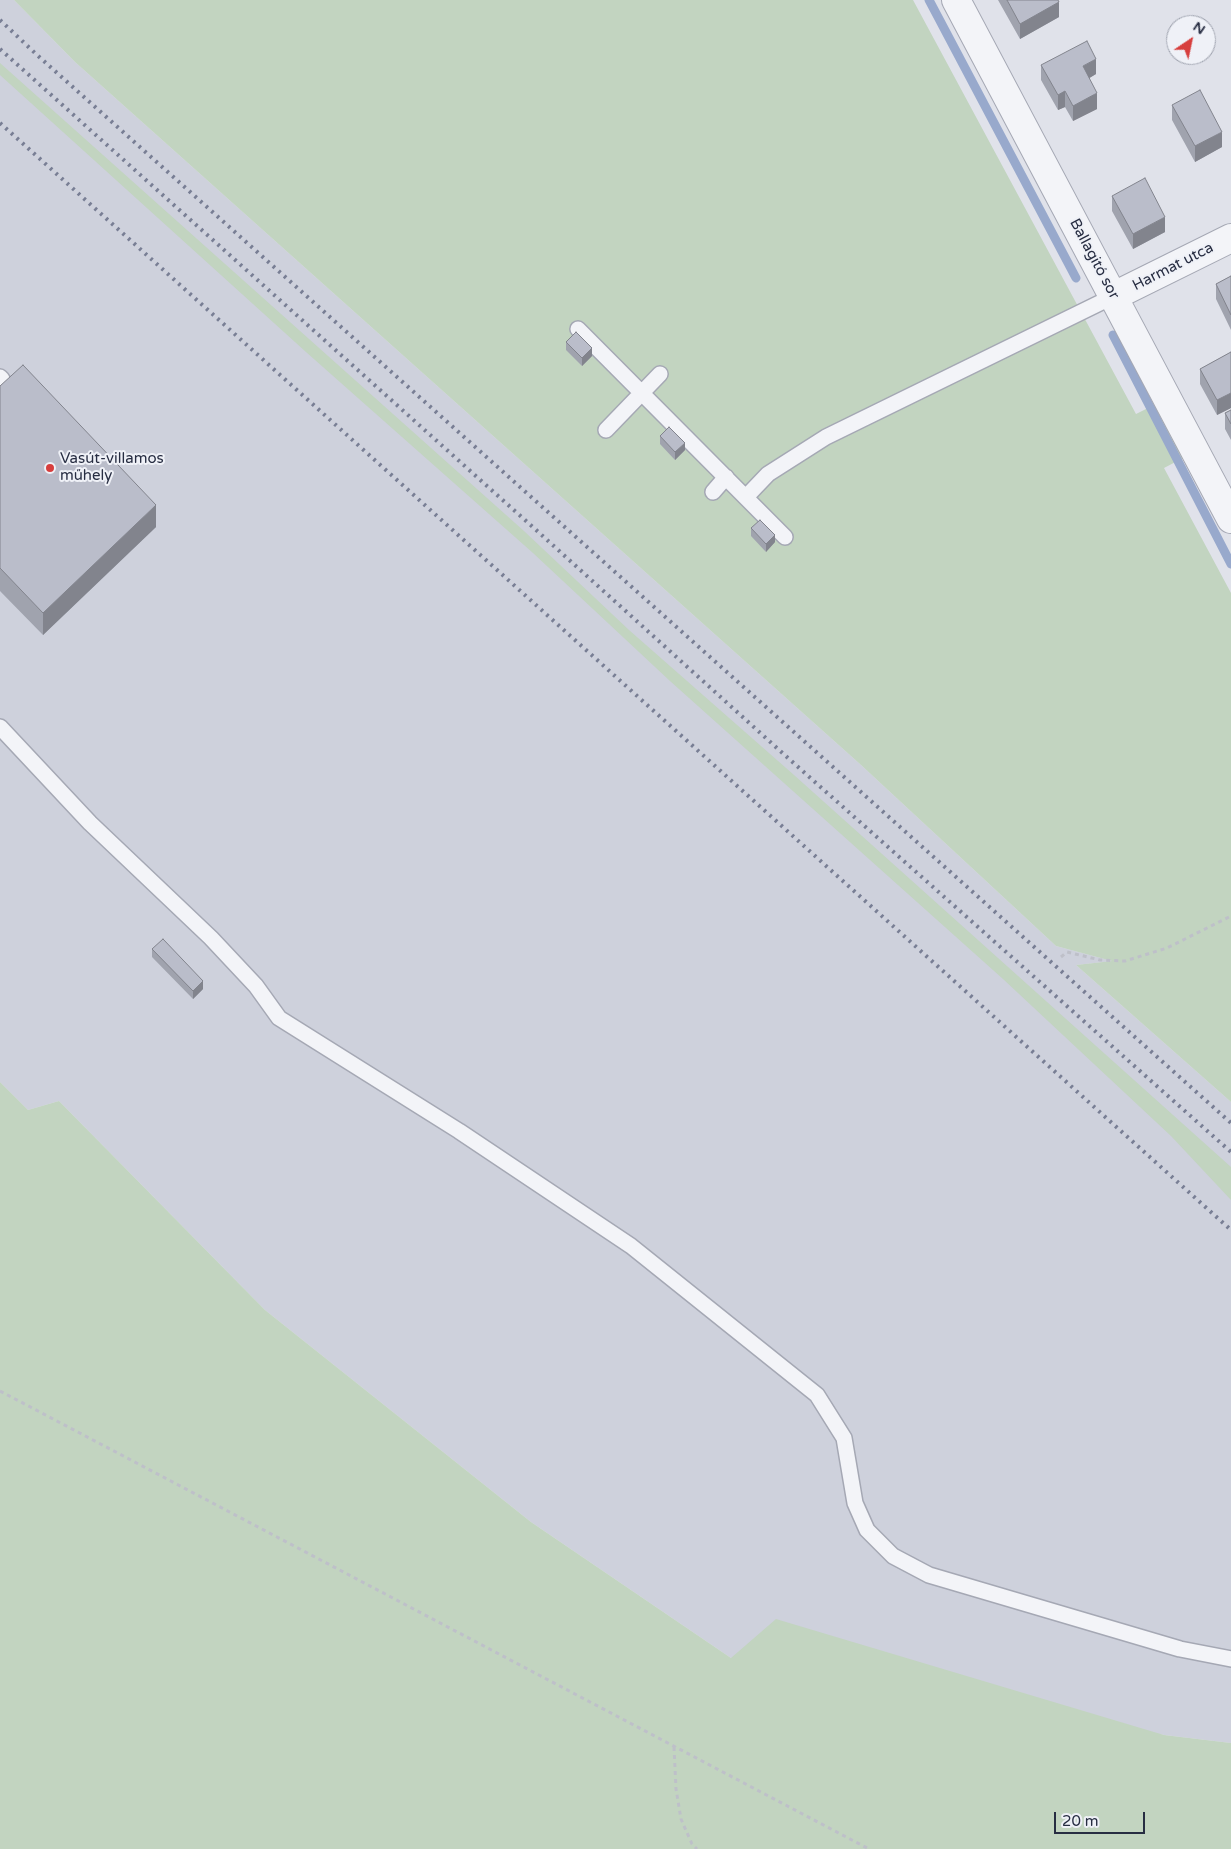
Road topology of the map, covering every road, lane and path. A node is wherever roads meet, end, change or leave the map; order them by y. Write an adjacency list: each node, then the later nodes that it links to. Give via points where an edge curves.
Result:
1 (956, 0): 3 (street, Ballagitó sor)
2 (1231, 238): 3 (street, Harmat utca)
3 (1114, 296): 10 (lane, via 826,437 768,474); 11 (street, Ballagitó sor)
4 (578, 329): 6 (lane)
5 (660, 374): 6 (lane)
6 (642, 393): 7 (lane); 8 (lane)
7 (606, 430)
8 (726, 477): 9 (lane); 10 (lane)
9 (713, 492)
10 (746, 497): 12 (lane)
11 (1231, 519)
12 (785, 537)
13 (0, 727): 17 (lane, via 90,823 211,938 256,986 279,1018 459,1131 630,1246 817,1395 844,1438 855,1503 867,1530 893,1556 929,1575 1180,1649)
14 (1231, 916): 15 (path, via 1167,948 1125,961 1100,960 1067,952)
15 (1061, 957)
16 (0, 1391): 18 (path)
17 (1231, 1659)
18 (674, 1746): 19 (path, via 681,1819); 20 (path)
19 (697, 1849)
20 (868, 1849)

